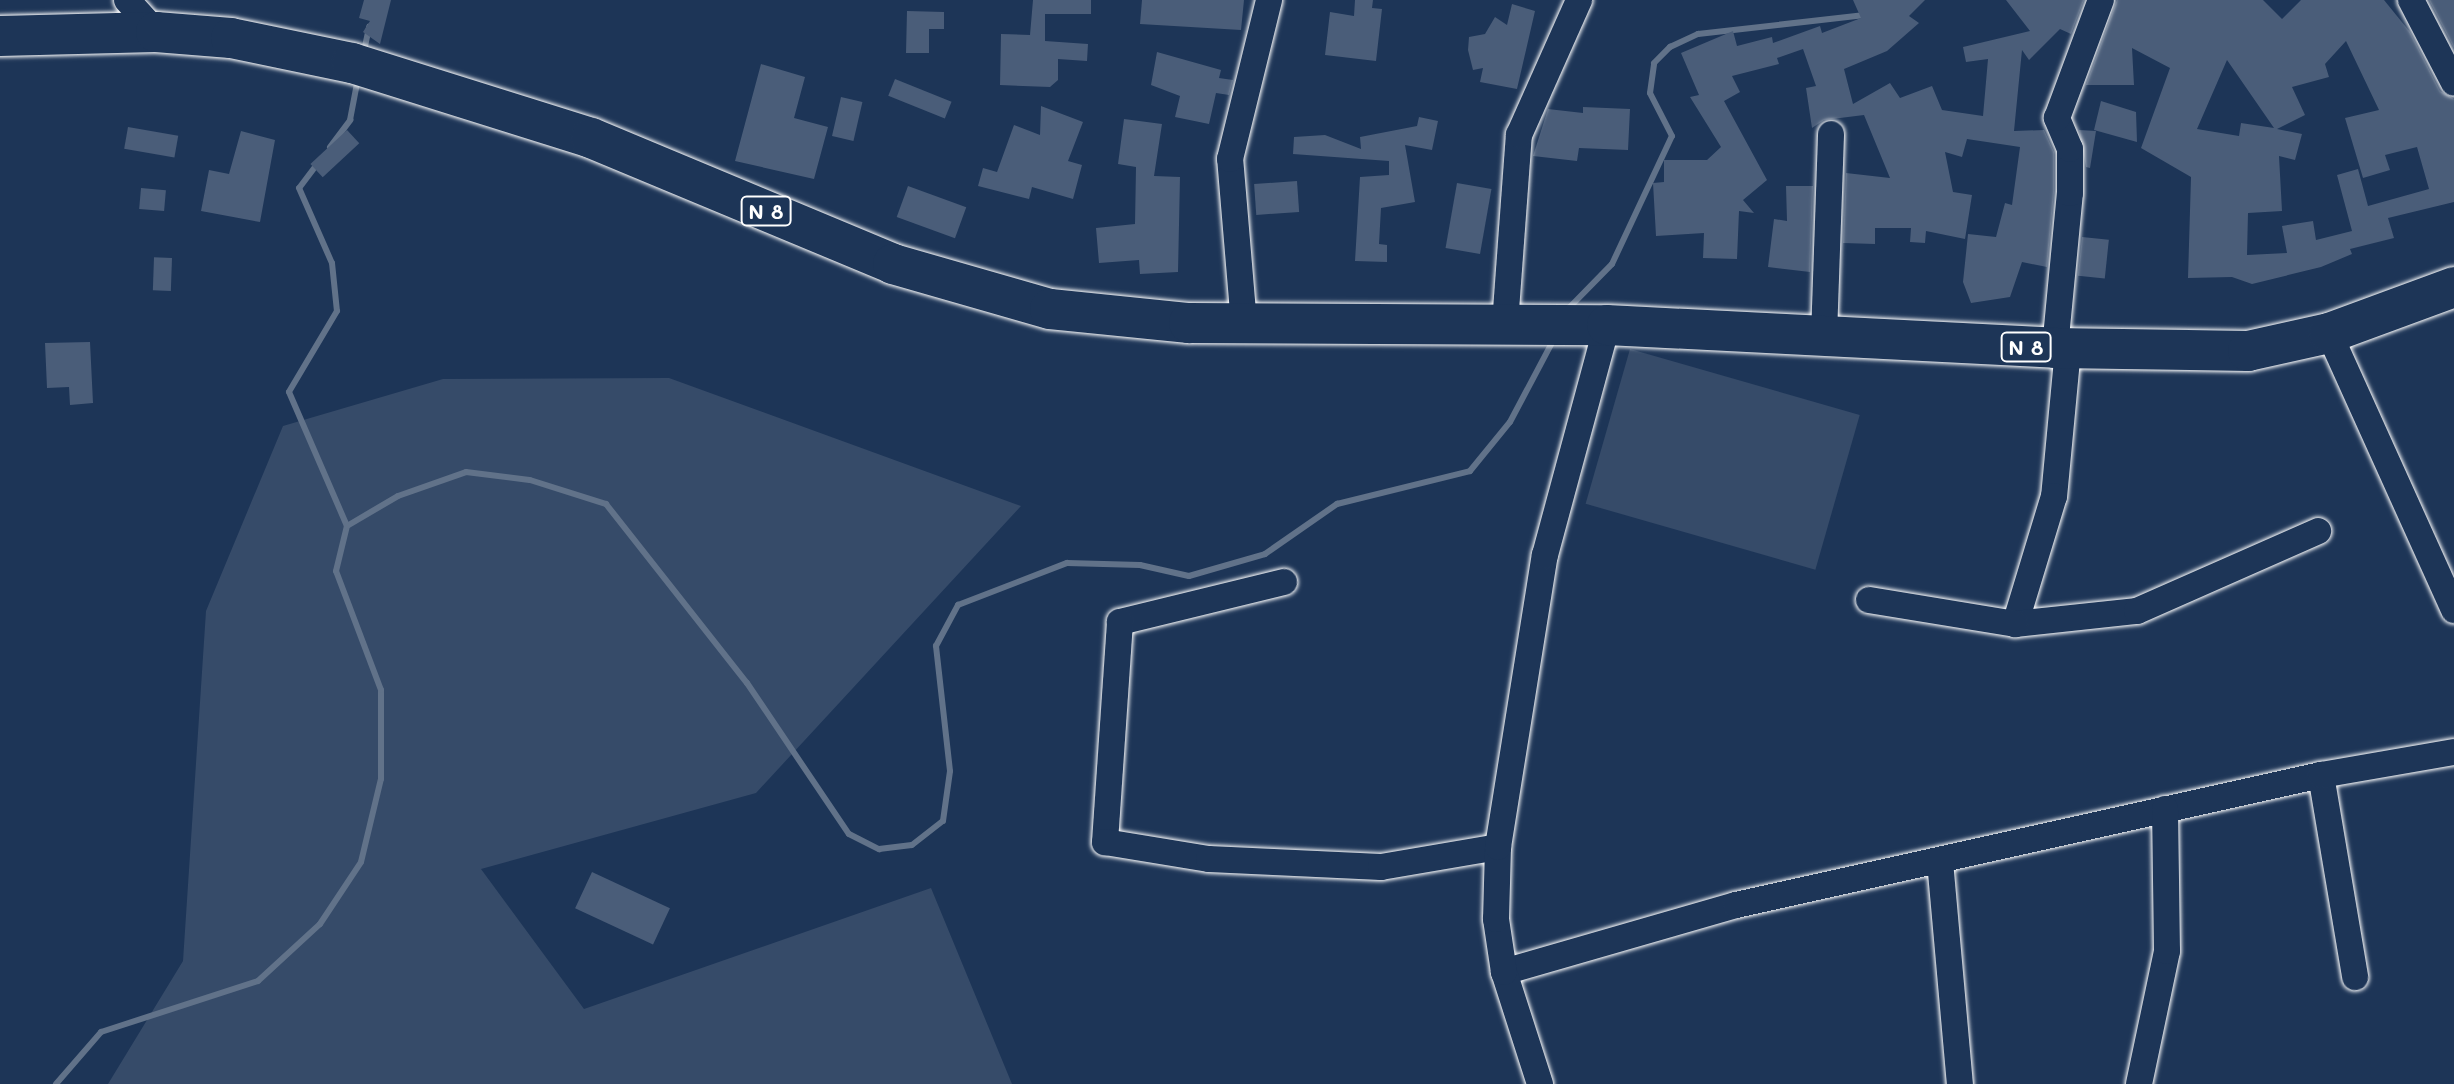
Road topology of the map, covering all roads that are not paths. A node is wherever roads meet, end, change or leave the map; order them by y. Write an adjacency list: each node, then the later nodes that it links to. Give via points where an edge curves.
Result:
1 (127, 0): 6 (street)
2 (1269, 0): 11 (street, via 1230,159)
3 (1579, 0): 12 (street, via 1519,135)
4 (2101, 0): 16 (street, via 2057,118 2070,149)
5 (2411, 0): 8 (street)
6 (156, 32): 7 (highway, N 8); 11 (highway, N 8, via 246,41 440,88 591,138 893,264 1043,308)
7 (0, 36)
8 (2454, 83)
9 (1831, 134): 15 (street)
10 (2454, 287): 14 (highway, N 8)
11 (1244, 324): 12 (highway, N 8)
12 (1523, 324): 13 (highway, N 8)
13 (1598, 325): 15 (highway, N 8); 25 (street, via 1545,555)
14 (2329, 333): 16 (highway, N 8, via 2248,351); 20 (street)
15 (1824, 336): 16 (highway, N 8)
16 (2062, 348): 21 (street, via 2054,496)
17 (2318, 531): 21 (street, via 2137,611)
18 (1284, 582): 25 (street, via 1120,622 1105,842 1209,859 1381,867)
19 (1869, 600): 21 (street)
20 (2454, 610)
21 (2015, 624)
22 (2454, 752): 23 (street)
23 (2321, 775): 24 (street); 28 (street)
24 (2165, 809): 26 (street); 31 (street, via 2167,951)
25 (1498, 847): 27 (street, via 1496,919)
26 (1940, 861): 27 (street, via 1736,905); 30 (street)
27 (1504, 972): 29 (street)
28 (2355, 977)
29 (1540, 1084)
30 (1960, 1084)
31 (2139, 1084)

